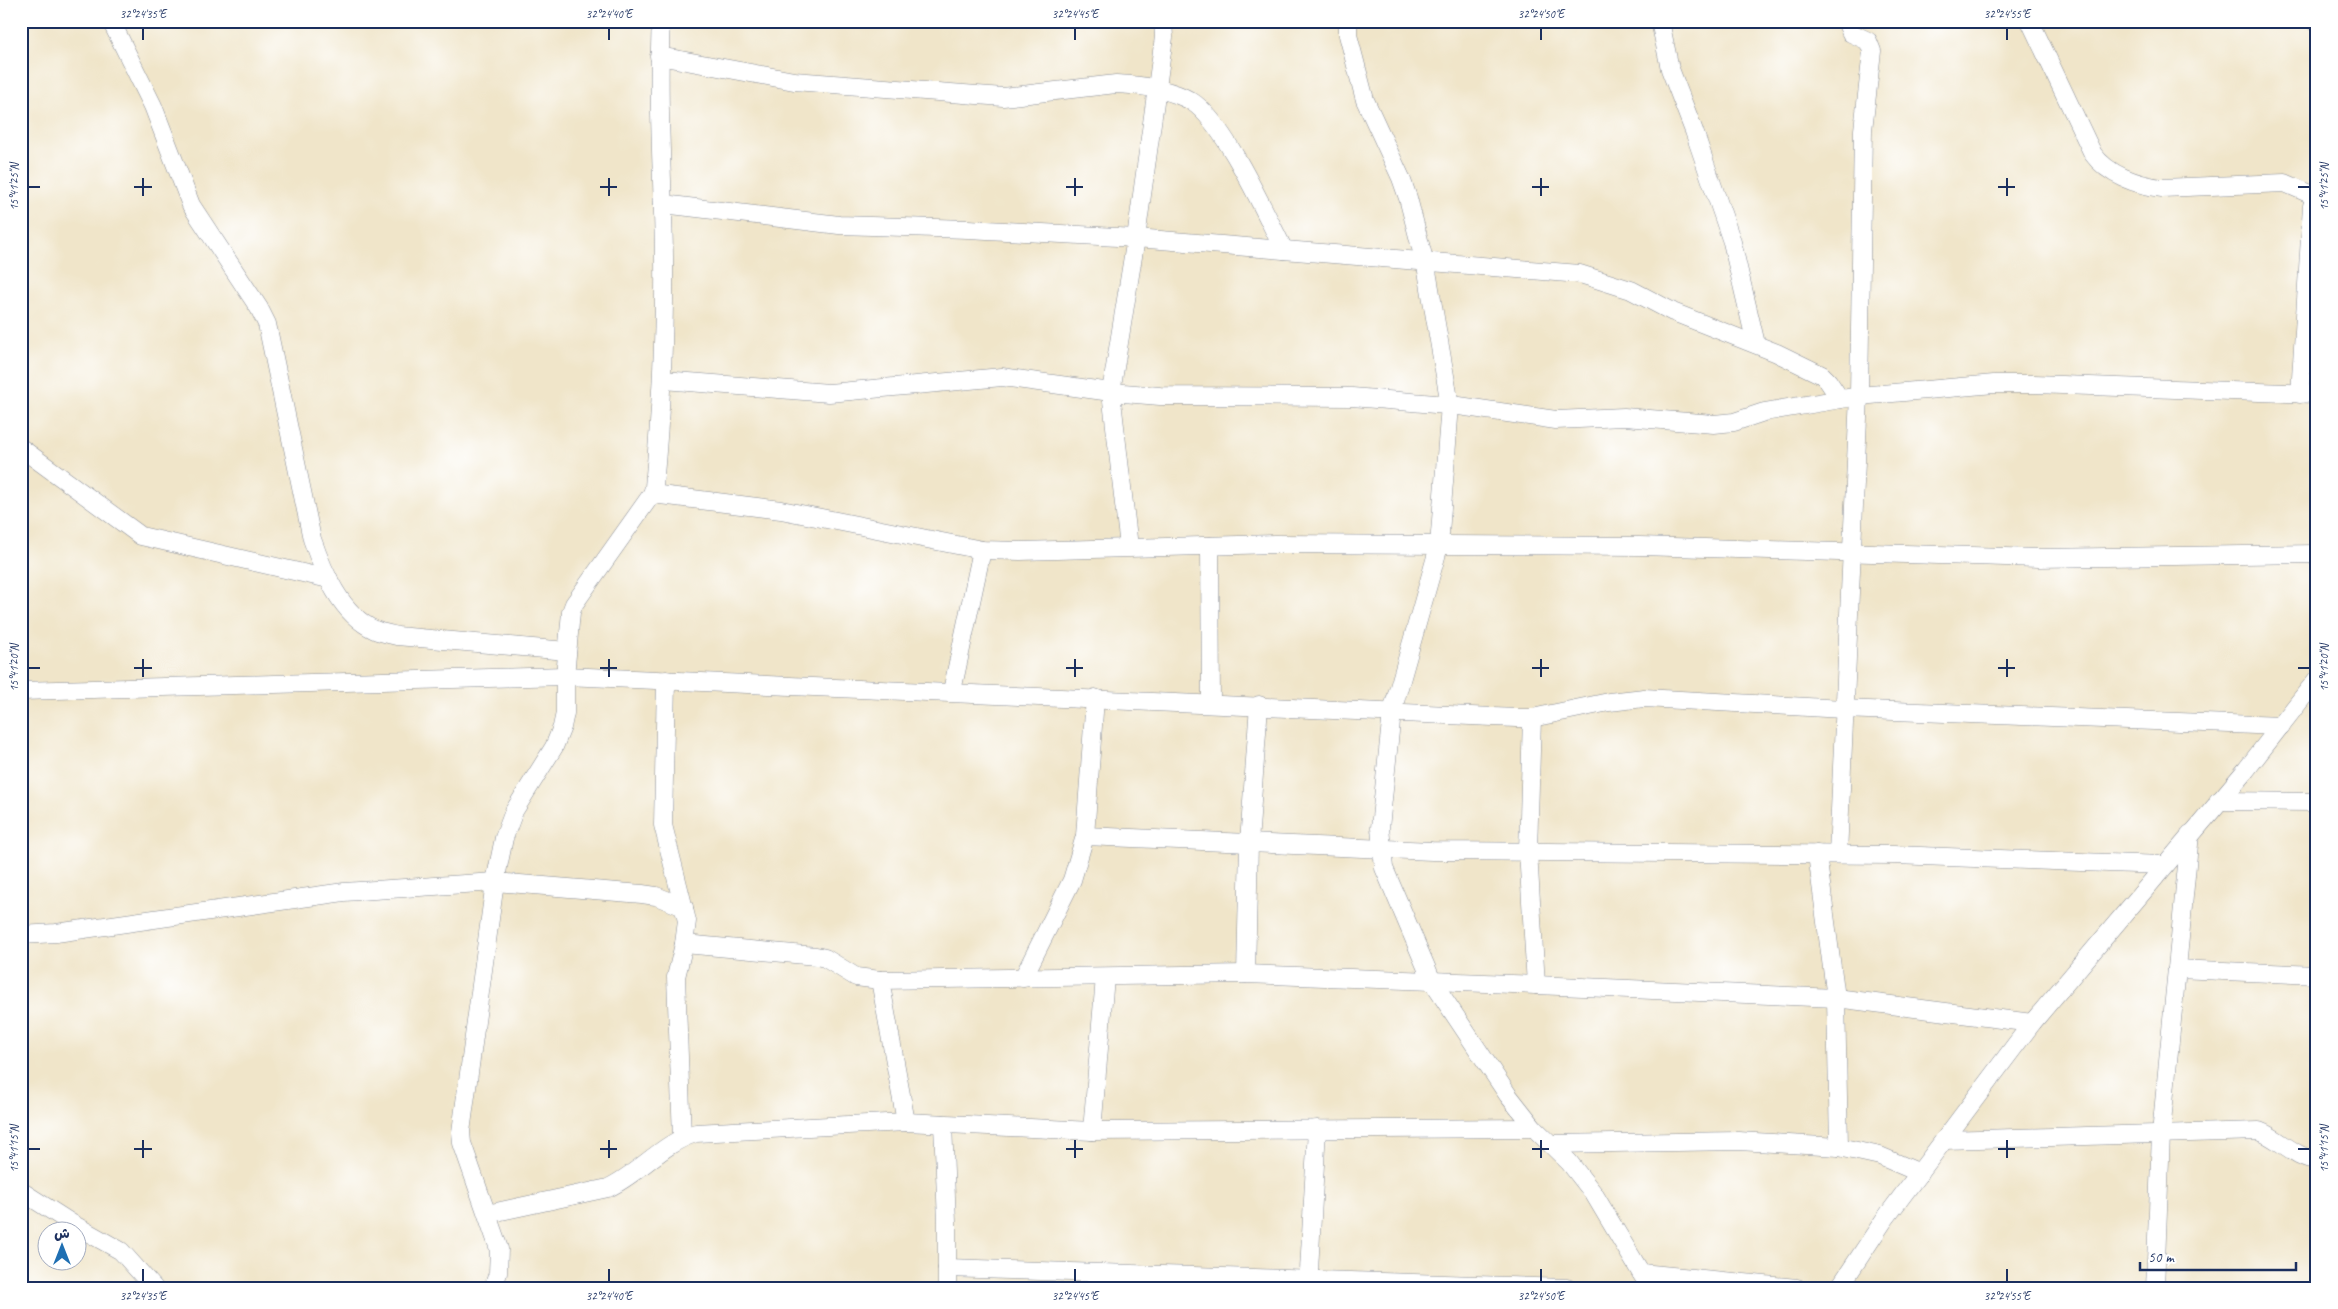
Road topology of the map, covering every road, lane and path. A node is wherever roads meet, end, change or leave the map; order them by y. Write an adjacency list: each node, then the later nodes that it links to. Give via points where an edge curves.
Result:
1 (111, 21): 31 (street, via 153,106 191,205 267,324 312,539)
2 (661, 21): 8 (street)
3 (1163, 21): 9 (street, via 1164,38)
4 (1348, 21): 15 (street, via 1348,35 1365,100 1401,178)
5 (1660, 21): 16 (street, via 1670,69 1732,242)
6 (1846, 21): 20 (street, via 1851,33 1868,41 1872,51 1863,130)
7 (2030, 21): 10 (street, via 2093,154 2109,171 2156,187 2285,183)
8 (659, 56): 9 (street, via 794,82 860,88 1003,97 1116,84); 11 (street)
9 (1156, 89): 13 (street); 14 (street, via 1189,100 1216,127)
10 (2316, 194): 12 (street)
11 (663, 204): 13 (street, via 839,225); 17 (street)
12 (2314, 237): 19 (street)
13 (1136, 238): 14 (street); 18 (street)
14 (1284, 250): 15 (street)
15 (1424, 262): 16 (street, via 1591,276); 22 (street)
16 (1756, 344): 21 (street, via 1822,375)
17 (663, 380): 18 (street, via 829,393 1002,376); 24 (street)
18 (1111, 392): 22 (street, via 1181,397 1352,397); 27 (street)
19 (2309, 394): 20 (street, via 1994,384)
20 (1859, 396): 21 (street); 29 (street)
21 (1840, 399): 22 (street, via 1714,424 1624,417 1556,420)
22 (1450, 405): 26 (street)
23 (21, 448): 31 (street, via 141,536)
24 (652, 494): 28 (street, via 782,510); 32 (street, via 578,596 572,612)
25 (1210, 546): 26 (street); 27 (street); 39 (street)
26 (1439, 546): 29 (street, via 1650,546); 42 (street)
27 (1129, 547): 28 (street)
28 (982, 550): 37 (street)
29 (1852, 551): 30 (street, via 2090,558); 41 (street)
30 (2317, 554)
31 (328, 579): 32 (street, via 354,615 374,630 397,636)
32 (567, 651): 33 (street)
33 (565, 676): 35 (street); 36 (street); 55 (street, via 565,713 560,733 514,812 504,838)
34 (2317, 679): 44 (street)
35 (666, 680): 37 (street); 56 (street, via 663,825)
36 (21, 691)
37 (952, 691): 38 (street)
38 (1096, 698): 39 (street); 48 (street)
39 (1211, 704): 40 (street)
40 (1259, 705): 42 (street); 49 (street)
41 (1843, 709): 43 (street, via 1644,698); 44 (street); 53 (street)
42 (1392, 712): 43 (street); 50 (street, via 1380,828)
43 (1532, 718): 51 (street)
44 (2281, 726): 45 (street)
45 (2218, 801): 46 (street); 47 (street)
46 (2317, 802)
47 (2190, 834): 54 (street); 59 (street)
48 (1085, 836): 49 (street); 63 (street, via 1072,880)
49 (1249, 843): 50 (street); 60 (street)
50 (1381, 848): 51 (street); 65 (street, via 1387,876)
51 (1528, 851): 52 (street); 66 (street)
52 (1817, 854): 53 (street); 67 (street)
53 (1838, 854): 54 (street)
54 (2163, 866): 68 (street)
55 (495, 882): 56 (street, via 642,894); 57 (street, via 344,892 56,933); 82 (street, via 461,1132)
56 (684, 907): 58 (street)
57 (21, 935)
58 (684, 944): 64 (street, via 816,956 856,977); 75 (street, via 676,977)
59 (2177, 969): 61 (street); 74 (street)
60 (1246, 974): 62 (street); 65 (street)
61 (2317, 974)
62 (1104, 977): 63 (street); 73 (street)
63 (1023, 978): 64 (street)
64 (880, 980): 69 (street)
65 (1432, 981): 66 (street); 71 (street, via 1503,1088)
66 (1536, 985): 67 (street)
67 (1836, 998): 68 (street); 78 (street)
68 (2032, 1023): 76 (street)
69 (906, 1122): 70 (street); 75 (street, via 696,1133)
70 (944, 1124): 73 (street); 83 (street)
71 (1534, 1128): 72 (street); 77 (street)
72 (1317, 1129): 73 (street); 85 (street)
73 (1092, 1131)
74 (2161, 1134): 76 (street); 79 (street, via 2258,1131 2305,1158); 92 (street)
75 (682, 1137): 82 (street, via 608,1188)
76 (1944, 1140): 80 (street)
77 (1552, 1144): 78 (street, via 1738,1141); 84 (street, via 1603,1207)
78 (1839, 1147): 80 (street, via 1880,1156)
79 (2317, 1160)
80 (1920, 1173): 91 (street)
81 (21, 1191): 86 (street, via 121,1251)
82 (487, 1214): 87 (street, via 499,1249 498,1273)
83 (947, 1268): 85 (street); 88 (street)
84 (1645, 1280): 90 (street)
85 (1308, 1284): 89 (street)
86 (154, 1288)
87 (493, 1288)
88 (947, 1288)
89 (1567, 1288)
90 (1797, 1288)
91 (1839, 1288)
92 (2156, 1288)

